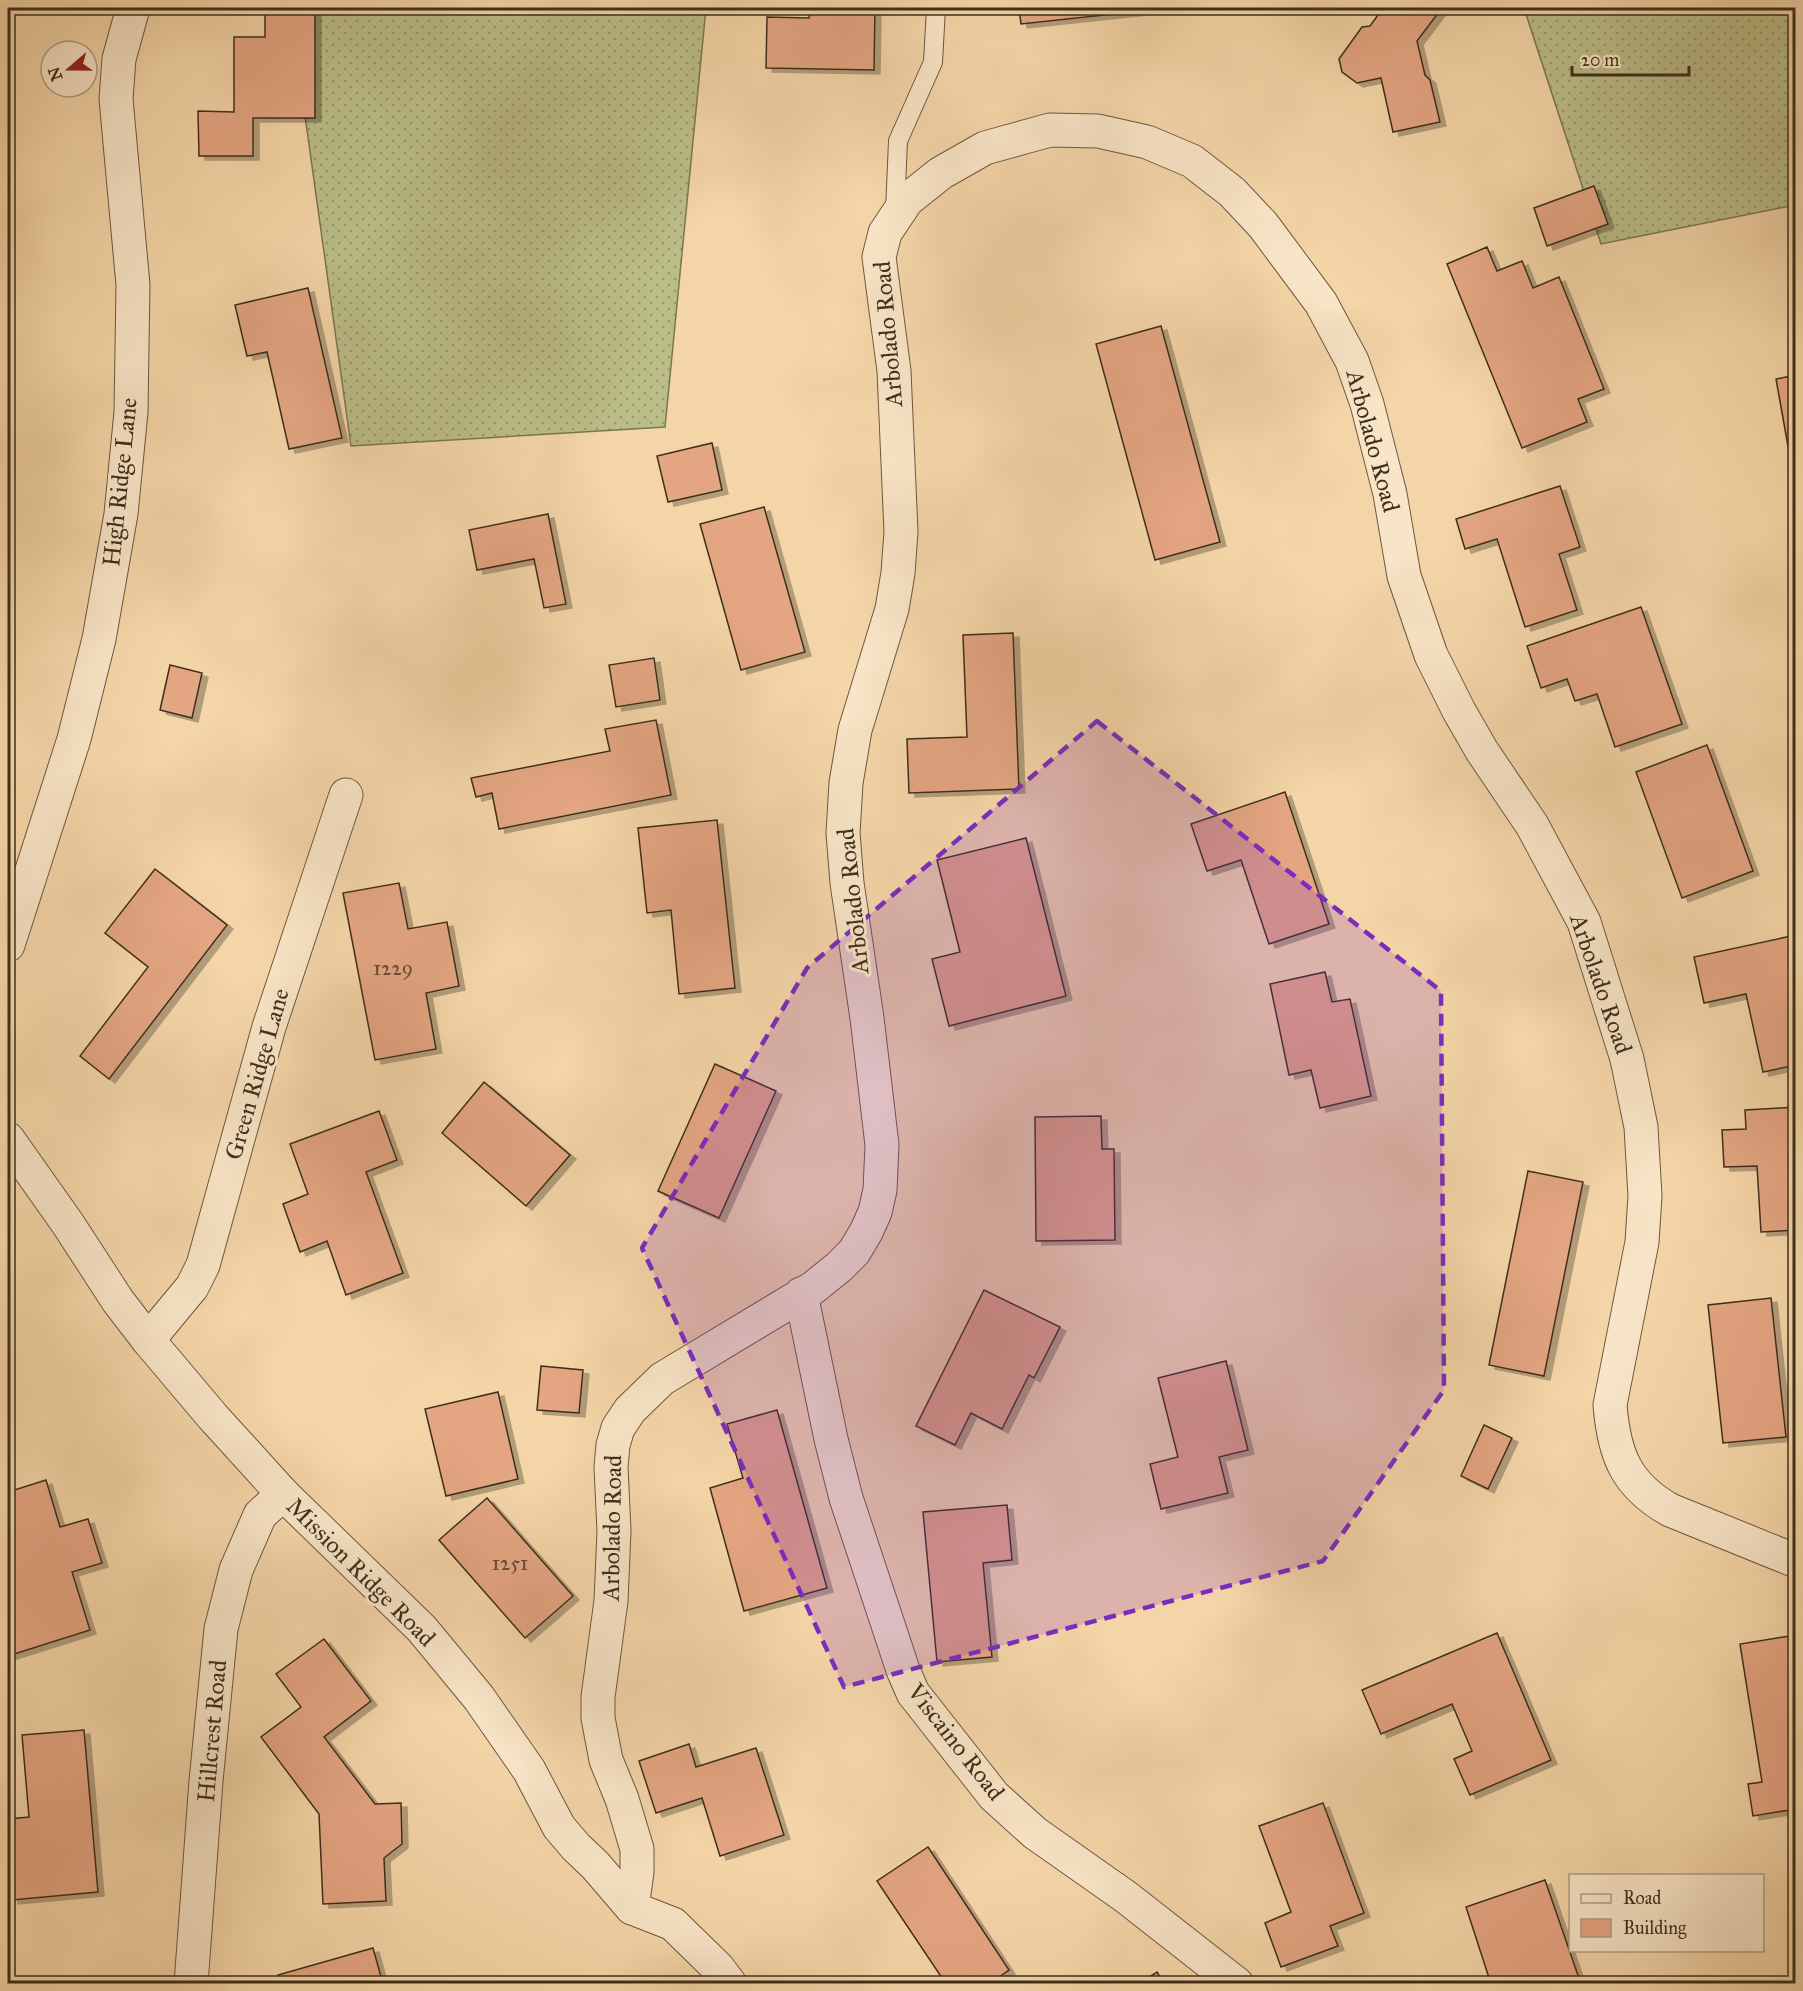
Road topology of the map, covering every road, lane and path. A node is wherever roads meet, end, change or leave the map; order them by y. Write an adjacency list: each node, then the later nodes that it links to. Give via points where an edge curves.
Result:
1 (133, 8): 5 (street, High Ridge Lane, via 119,60 116,99 133,285 130,412 121,514 99,639 74,739)
2 (936, 8): 3 (lane, via 933,62 898,141)
3 (895, 219): 7 (street, Arbolado Road, via 885,233 879,257 894,371 901,532 898,573 892,609 855,730 843,833 882,1145 880,1190 870,1222 854,1251); 10 (street, Arbolado Road, via 908,200 940,173 985,148 1050,130 1098,131 1147,142 1192,161 1232,192 1263,225 1321,303 1352,361 1367,404 1390,494 1404,576 1431,655 1458,711 1532,825 1584,922 1627,1059 1641,1127 1645,1196 1642,1242 1610,1405 1618,1453 1642,1491 1657,1503)
4 (346, 795): 8 (street, Green Ridge Lane, via 269,1027 203,1265 192,1287)
5 (8, 945)
6 (8, 1139): 8 (street, Mission Ridge Road)
7 (801, 1294): 11 (street, Arbolado Road, via 662,1379 630,1410 613,1445 611,1601 598,1718 606,1760 637,1849); 14 (street, Viscaino Road, via 846,1498 913,1693 994,1796 1035,1833)
8 (148, 1340): 9 (street, Mission Ridge Road)
9 (283, 1494): 11 (street, Mission Ridge Road, via 422,1629 479,1698 529,1770 559,1827); 12 (street, Hillcrest Road, via 260,1515 236,1570 221,1629)
10 (1796, 1561)
11 (632, 1908): 13 (street, Mission Ridge Road, via 674,1924)
12 (190, 1983)
13 (730, 1983)
14 (1237, 1983)

